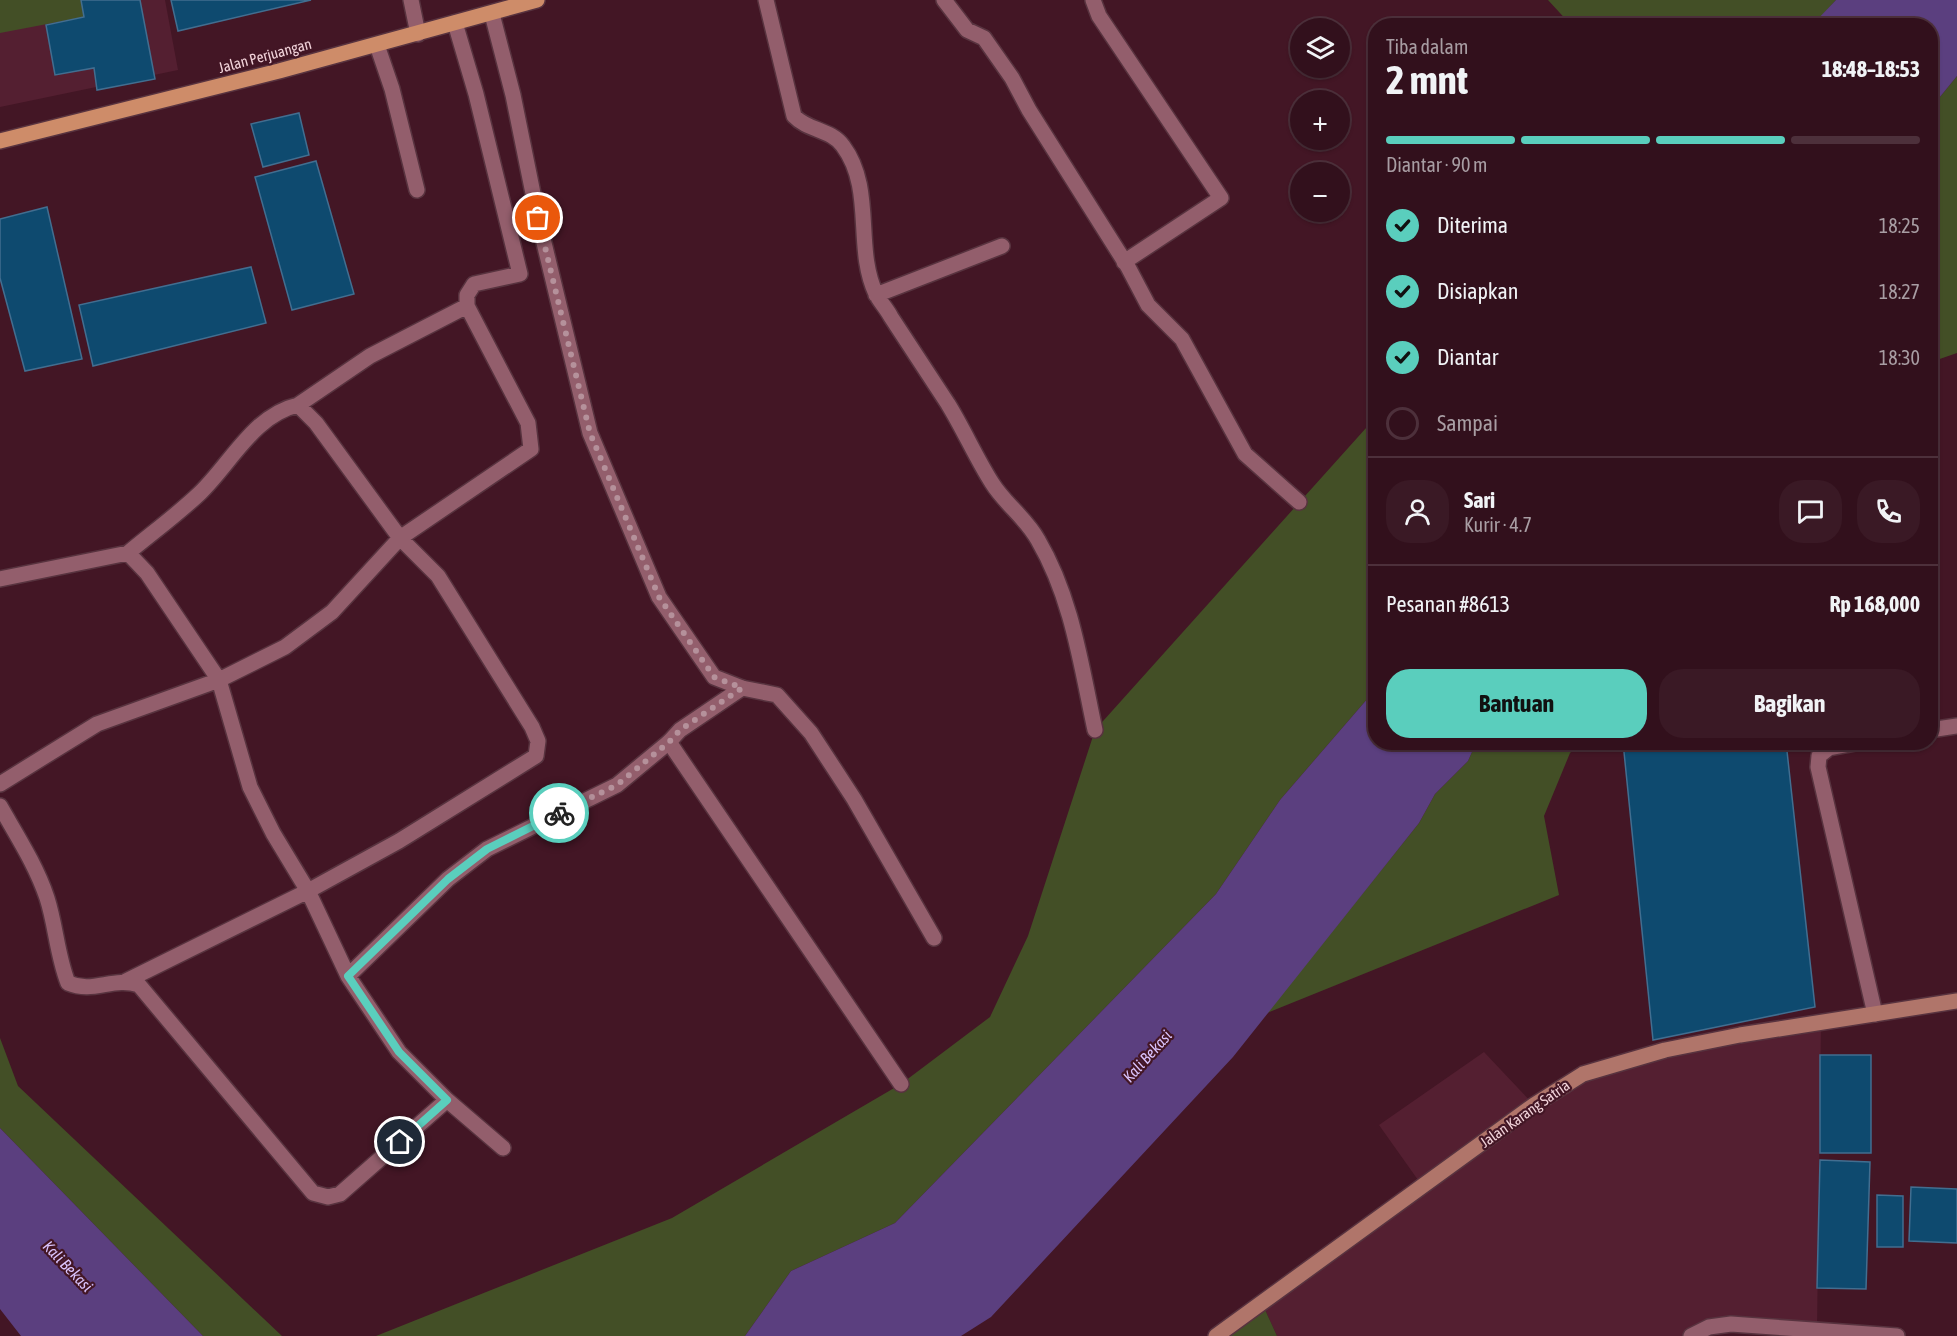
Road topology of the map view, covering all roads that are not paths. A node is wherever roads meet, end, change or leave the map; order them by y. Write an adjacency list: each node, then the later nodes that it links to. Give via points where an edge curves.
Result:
1 (411, 0): 8 (street)
2 (537, 0): 6 (main road, Jalan Perjuangan)
3 (766, 0): 14 (street, via 794,116 803,125 834,136 854,169 865,216 867,268)
4 (944, 0): 13 (street, via 967,30 984,38 1007,70)
5 (1093, 0): 13 (street, via 1099,16 1221,198)
6 (492, 14): 7 (main road, Jalan Perjuangan); 22 (street, via 590,433 659,597 714,677)
7 (455, 23): 8 (main road, Jalan Perjuangan); 15 (street, via 520,274 474,284 467,295)
8 (418, 34): 9 (main road, Jalan Perjuangan)
9 (377, 45): 10 (main road, Jalan Perjuangan); 11 (street)
10 (0, 141)
11 (417, 190)
12 (1002, 246): 14 (street)
13 (1124, 262): 17 (street, via 1148,305 1182,339 1245,454)
14 (876, 295): 25 (street, via 970,439 993,485 1026,520 1039,541 1060,585)
15 (467, 306): 16 (street, via 370,356); 18 (street, via 528,423 531,449)
16 (298, 405): 18 (street, via 316,423); 19 (street, via 282,408 262,423 200,493)
17 (1299, 502)
18 (400, 538): 21 (street, via 320,623 285,647); 30 (street, via 438,576 512,691 538,741 536,756 399,841)
19 (128, 552): 20 (street); 21 (street, via 147,573)
20 (0, 579)
21 (219, 680): 28 (street, via 97,724); 30 (street, via 250,787)
22 (742, 688): 26 (street, via 711,706); 31 (street, via 777,695 811,733)
23 (1957, 726): 24 (street)
24 (1938, 729)
25 (1095, 730)
26 (669, 742): 32 (street, via 617,785 487,849 448,879); 36 (street)
27 (1826, 750): 35 (street, via 1819,756 1818,767)
28 (0, 784)
29 (0, 806): 33 (street, via 47,899 58,957 68,983 91,988)
30 (308, 891): 32 (street); 33 (street)
31 (934, 938)
32 (348, 976): 37 (street, via 399,1052)
33 (126, 981): 37 (street, via 139,985 150,995 313,1193 328,1197 340,1194)
34 (1957, 1001): 35 (street, Jalan Karang Satria)
35 (1875, 1014): 39 (street, Jalan Karang Satria, via 1665,1050 1583,1074 1534,1105)
36 (902, 1084)
37 (447, 1100): 38 (street)
38 (503, 1148)
39 (1216, 1336)
40 (1691, 1336): 41 (street, via 1709,1327 1731,1324)
41 (1897, 1336)

